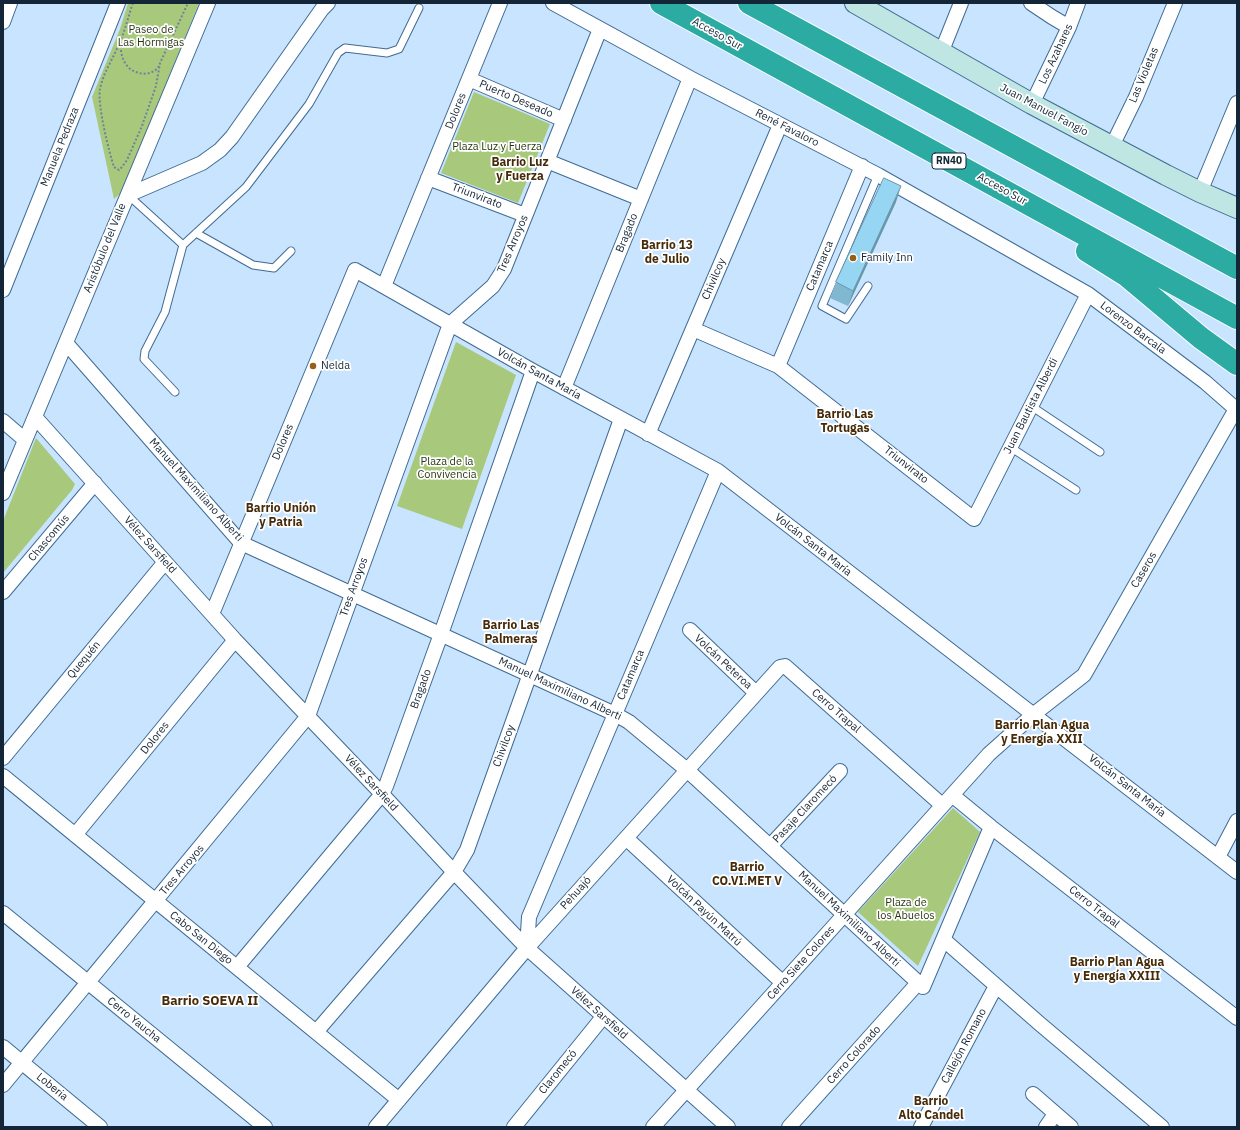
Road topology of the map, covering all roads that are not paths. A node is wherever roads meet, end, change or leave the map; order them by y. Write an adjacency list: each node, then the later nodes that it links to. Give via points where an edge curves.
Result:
1 (118, 3): 46 (street, Manuela Pedraza)
2 (208, 3): 33 (street, Aristóbulo del Valle)
3 (328, 3): 33 (street, via 220,150 202,163)
4 (500, 3): 20 (street, Dolores)
5 (553, 3): 17 (street, René Favaloro)
6 (661, 3): 27 (highway, Acceso Sur / RN40)
7 (749, 3): 26 (highway)
8 (855, 3): 18 (street, Juan Manuel Fangio)
9 (961, 3): 18 (street)
10 (1031, 3): 16 (street)
11 (1078, 3): 16 (street, Los Azahares)
12 (1175, 3): 25 (street, Las Violetas, via 1136,97)
13 (7, 5): 15 (street)
14 (419, 8): 37 (lane, via 399,49 387,53 344,48 338,52 308,104 246,187)
15 (3, 22)
16 (1069, 27): 22 (street, Los Azahares)
17 (600, 29): 19 (street, René Favaloro); 23 (street, Tres Arroyos)
18 (941, 53): 22 (street, Juan Manuel Fangio)
19 (690, 78): 24 (street, René Favaloro); 34 (street, Bragado)
20 (469, 79): 23 (street, Puerto Deseado); 31 (street, Dolores)
21 (1237, 103): 32 (street)
22 (1032, 104): 25 (street, Juan Manuel Fangio)
23 (564, 120): 28 (street, Tres Arroyos)
24 (780, 125): 29 (street, René Favaloro); 50 (street, Chivilcoy)
25 (1112, 146): 32 (street, Juan Manuel Fangio)
26 (1033, 157): 40 (highway); 42 (highway)
27 (945, 159): 48 (highway, Acceso Sur / RN40); 52 (highway, via 1127,276 1201,338)
28 (547, 161): 34 (street); 36 (street, Tres Arroyos)
29 (862, 166): 30 (street, René Favaloro); 53 (street, Catamarca)
30 (878, 175): 41 (street, René Favaloro); 45 (lane, via 822,306 846,319)
31 (428, 178): 36 (street, Triunvirato); 44 (street, Dolores)
32 (1200, 192): 35 (street, Juan Manuel Fangio)
33 (128, 195): 38 (lane); 51 (street, Aristóbulo del Valle)
34 (641, 199): 55 (street, Bragado)
35 (1237, 208)
36 (526, 215): 49 (street, Tres Arroyos, via 499,278)
37 (196, 233): 38 (lane); 39 (lane, via 253,265 274,268)
38 (182, 245): 56 (lane, via 165,312 144,358)
39 (291, 251)
40 (1237, 251)
41 (1022, 255): 47 (street, Lorenzo Barcala)
42 (1237, 268)
43 (354, 270): 44 (street, Volcán Santa María); 71 (street, Dolores)
44 (384, 286): 49 (street, Volcán Santa María)
45 (868, 286)
46 (3, 290)
47 (1088, 294): 57 (street, Juan Bautista Alberdi); 58 (street, Lorenzo Barcala, via 1205,382)
48 (1237, 318)
49 (450, 324): 54 (street, Volcán Santa María); 74 (street, Tres Arroyos)
50 (693, 329): 53 (street, Triunvirato); 62 (street, Chivilcoy)
51 (66, 343): 59 (street, Aristóbulo del Valle); 71 (street, Manuel Maximiliano Alberti)
52 (1237, 364)
53 (778, 366): 70 (street, Triunvirato)
54 (534, 371): 55 (street, Volcán Santa María); 77 (street, Bragado)
55 (564, 388): 60 (street, Volcán Santa María)
56 (175, 392)
57 (1031, 406): 64 (street, Juan Bautista Alberdi); 65 (lane)
58 (1236, 410): 83 (street, Caseros, via 1084,676)
59 (35, 417): 63 (street, Aristóbulo del Valle); 67 (street, Vélez Sarsfield)
60 (621, 419): 62 (street, Volcán Santa María); 80 (street, Chivilcoy)
61 (3, 421): 63 (street)
62 (648, 434): 66 (street, Volcán Santa María)
63 (25, 440): 69 (street, Aristóbulo del Valle)
64 (1010, 447): 68 (lane); 70 (street, Juan Bautista Alberdi)
65 (1100, 452)
66 (718, 471): 82 (street, Catamarca); 83 (street, Volcán Santa María)
67 (95, 483): 72 (street, Vélez Sarsfield); 73 (street, Chascomús)
68 (1076, 490)
69 (3, 493)
70 (974, 519)
71 (241, 543): 74 (street, Manuel Maximiliano Alberti); 75 (street, Dolores)
72 (165, 562): 75 (street, Vélez Sarsfield); 85 (street, Quequén)
73 (3, 592)
74 (352, 593): 77 (street, Manuel Maximiliano Alberti); 84 (street, Tres Arroyos)
75 (212, 614): 78 (street, Vélez Sarsfield)
76 (690, 630): 81 (street, Volcán Peteroa)
77 (441, 634): 80 (street, Manuel Maximiliano Alberti); 89 (street, Bragado)
78 (235, 640): 84 (street, Vélez Sarsfield); 93 (street, Dolores)
79 (783, 666): 81 (street, Pehuajó); 90 (street, Cerro Trapal)
80 (530, 675): 82 (street, Manuel Maximiliano Alberti); 97 (street, Chivilcoy, via 467,850)
81 (756, 693): 86 (street, Pehuajó)
82 (615, 714): 86 (street, Manuel Maximiliano Alberti); 103 (street, Catamarca, via 529,917)
83 (1034, 714): 90 (street, Cerro Siete Colores, via 989,754); 96 (street, Volcán Santa María)
84 (308, 716): 89 (street, Vélez Sarsfield); 99 (street, Tres Arroyos)
85 (3, 758)
86 (687, 770): 94 (street, Pehuajó); 95 (street, Manuel Maximiliano Alberti)
87 (840, 771): 95 (street, Pasaje Claromecó)
88 (3, 776): 93 (street, Cabo San Diego)
89 (382, 794): 97 (street, Vélez Sarsfield); 104 (street, Bragado)
90 (947, 800): 92 (street, Cerro Trapal); 101 (street, Cerro Siete Colores)
91 (1237, 821): 96 (street)
92 (991, 827): 102 (street, Cerro Colorado); 110 (street, Cerro Trapal)
93 (75, 835): 99 (street, Cabo San Diego)
94 (626, 838): 103 (street, Pehuajó); 106 (street, Volcán Payún Matrú)
95 (770, 846): 101 (street, Manuel Maximiliano Alberti)
96 (1218, 857): 98 (street, Volcán Santa María)
97 (454, 872): 103 (street, Vélez Sarsfield); 111 (street, Chivilcoy)
98 (1237, 872)
99 (156, 901): 104 (street, Cabo San Diego); 105 (street, Tres Arroyos)
100 (3, 913): 105 (street, Cerro Yaucha)
101 (845, 915): 106 (street, Cerro Siete Colores); 107 (street, Manuel Maximiliano Alberti)
102 (944, 940): 107 (street, Cerro Colorado); 108 (street)
103 (527, 948): 109 (street, Vélez Sarsfield); 117 (street, Pehuajó)
104 (237, 967): 111 (street, Cabo San Diego)
105 (88, 983): 113 (street, Tres Arroyos); 120 (street, Cerro Yaucha)
106 (783, 983): 115 (street, Cerro Siete Colores)
107 (921, 985): 125 (street, Cerro Colorado)
108 (996, 986): 126 (street, Callejón Romano); 129 (street)
109 (603, 1017): 115 (street, Vélez Sarsfield); 122 (street, Claromecó)
110 (1237, 1018)
111 (316, 1032): 117 (street, Cabo San Diego)
112 (3, 1048): 113 (street, Loberia)
113 (22, 1063): 114 (street, Tres Arroyos); 119 (street, Loberia)
114 (3, 1085)
115 (686, 1090): 123 (street, Cerro Siete Colores); 124 (street, Vélez Sarsfield)
116 (1033, 1094): 118 (street)
117 (399, 1100): 121 (street, Pehuajó)
118 (1055, 1114): 127 (street); 128 (street)
119 (100, 1127)
120 (265, 1127)
121 (376, 1127)
122 (514, 1127)
123 (653, 1127)
124 (728, 1127)
125 (788, 1127)
126 (921, 1127)
127 (1046, 1127)
128 (1071, 1127)
129 (1162, 1127)

